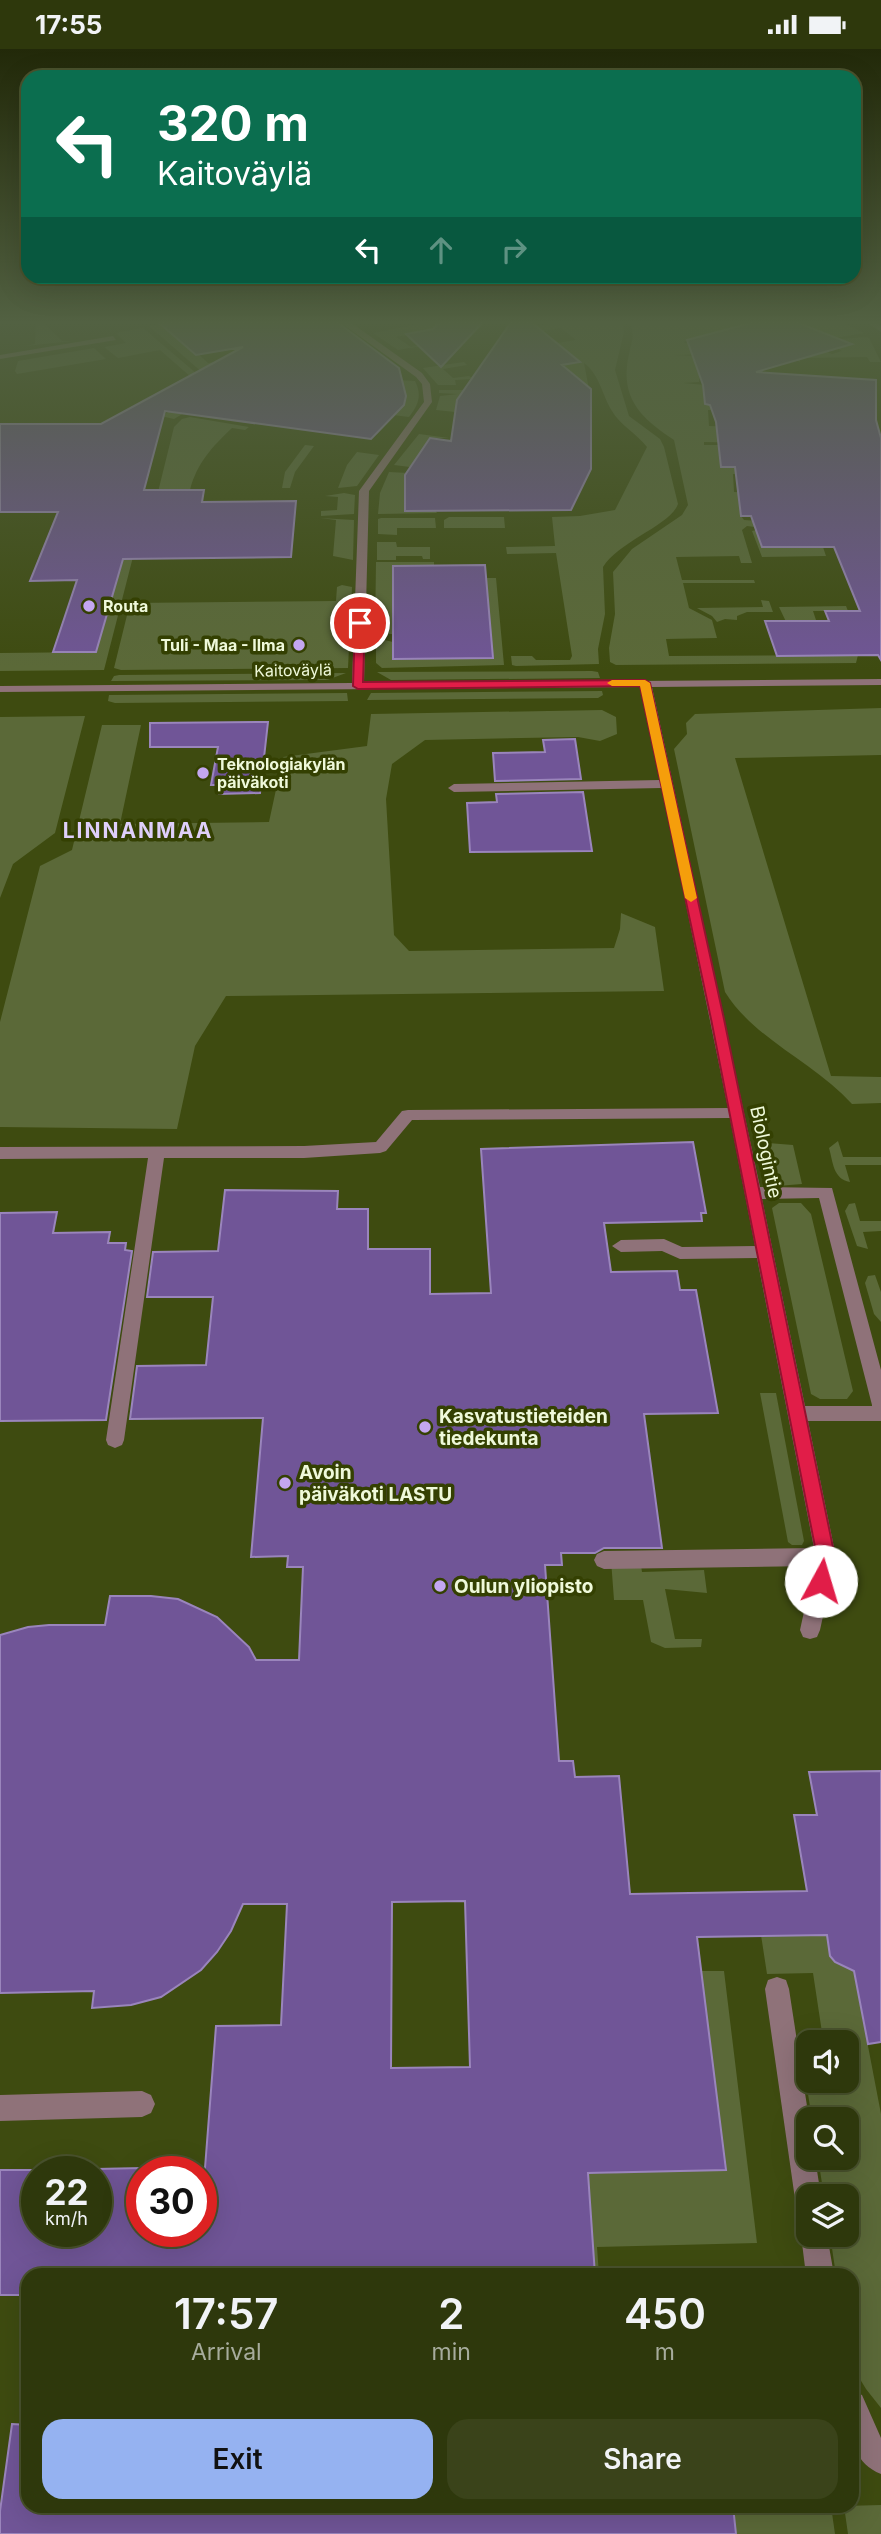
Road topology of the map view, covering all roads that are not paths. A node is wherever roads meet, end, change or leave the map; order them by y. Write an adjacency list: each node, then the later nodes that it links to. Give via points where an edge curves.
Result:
1 (402, 438): 4 (street, via 364,491)
2 (881, 682): 3 (street, Kaitoväylä)
3 (645, 683): 4 (street, Kaitoväylä); 6 (street, Biologintie)
4 (358, 686): 5 (street, Kaitoväylä)
5 (0, 689)
6 (666, 784): 7 (street); 8 (street, Biologintie)
7 (454, 788)
8 (736, 1113): 10 (street, via 408,1115 380,1147); 11 (street, Biologintie)
9 (0, 1153): 10 (street)
10 (157, 1153): 17 (street)
11 (753, 1193): 13 (street, Biologintie); 14 (street, via 826,1192)
12 (621, 1246): 13 (street, via 664,1245 680,1253)
13 (765, 1252): 16 (street, Biologintie)
14 (881, 1405)
15 (881, 1413): 16 (street)
16 (798, 1415): 18 (street, Biologintie)
17 (114, 1440)
18 (826, 1557): 19 (street); 20 (street, Biologintie)
19 (604, 1560)
20 (810, 1630)
21 (777, 1989): 24 (street)
22 (142, 2104): 23 (street)
23 (0, 2108)
24 (806, 2184)
25 (816, 2247): 26 (street)
26 (819, 2268)
27 (859, 2424): 28 (street, via 867,2445)
28 (881, 2459)

